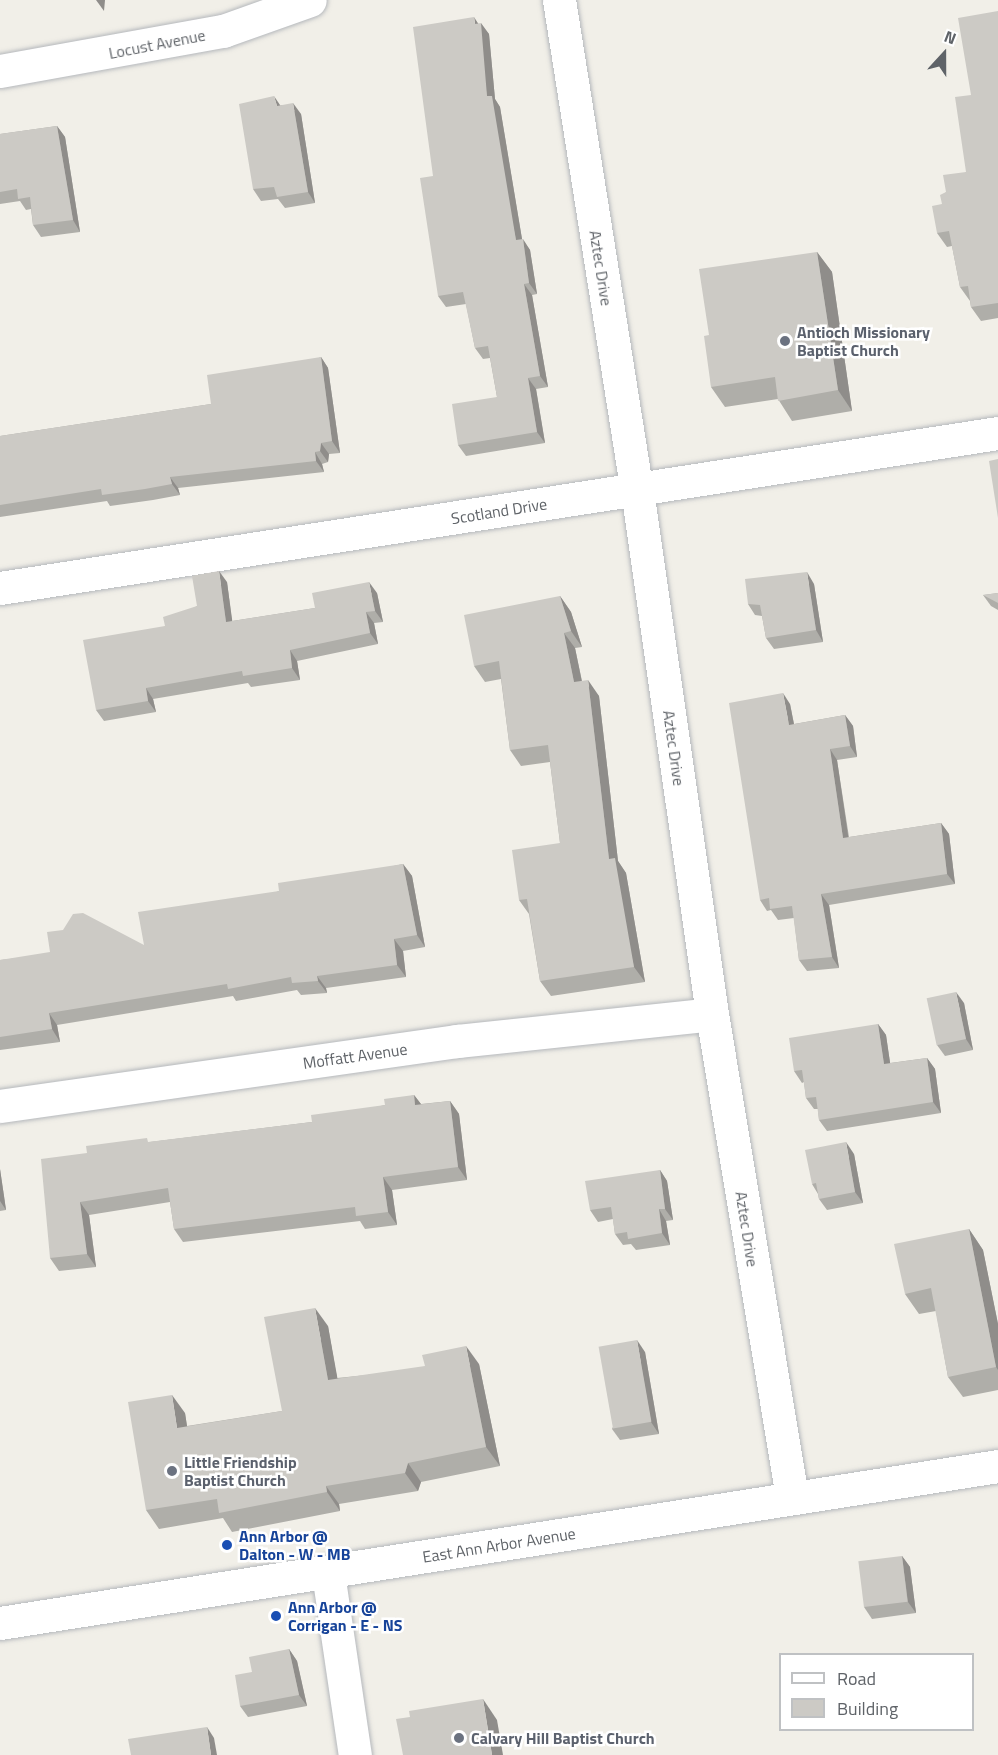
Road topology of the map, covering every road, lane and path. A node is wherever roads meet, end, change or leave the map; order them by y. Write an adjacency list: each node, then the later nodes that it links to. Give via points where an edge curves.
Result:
1 (309, 0): 3 (street, Locust Avenue, via 223,32)
2 (559, 0): 5 (street, Aztec Drive)
3 (0, 71)
4 (998, 433): 5 (street, Scotland Drive)
5 (636, 490): 6 (street, Scotland Drive); 7 (street, Aztec Drive)
6 (0, 588)
7 (712, 1014): 8 (street, Moffatt Avenue, via 457,1041); 10 (street, Aztec Drive)
8 (0, 1106)
9 (998, 1466): 10 (street, East Ann Arbor Avenue)
10 (792, 1496): 11 (street, East Ann Arbor Avenue)
11 (328, 1573): 12 (street, East Ann Arbor Avenue); 13 (street)
12 (0, 1623)
13 (355, 1755)

